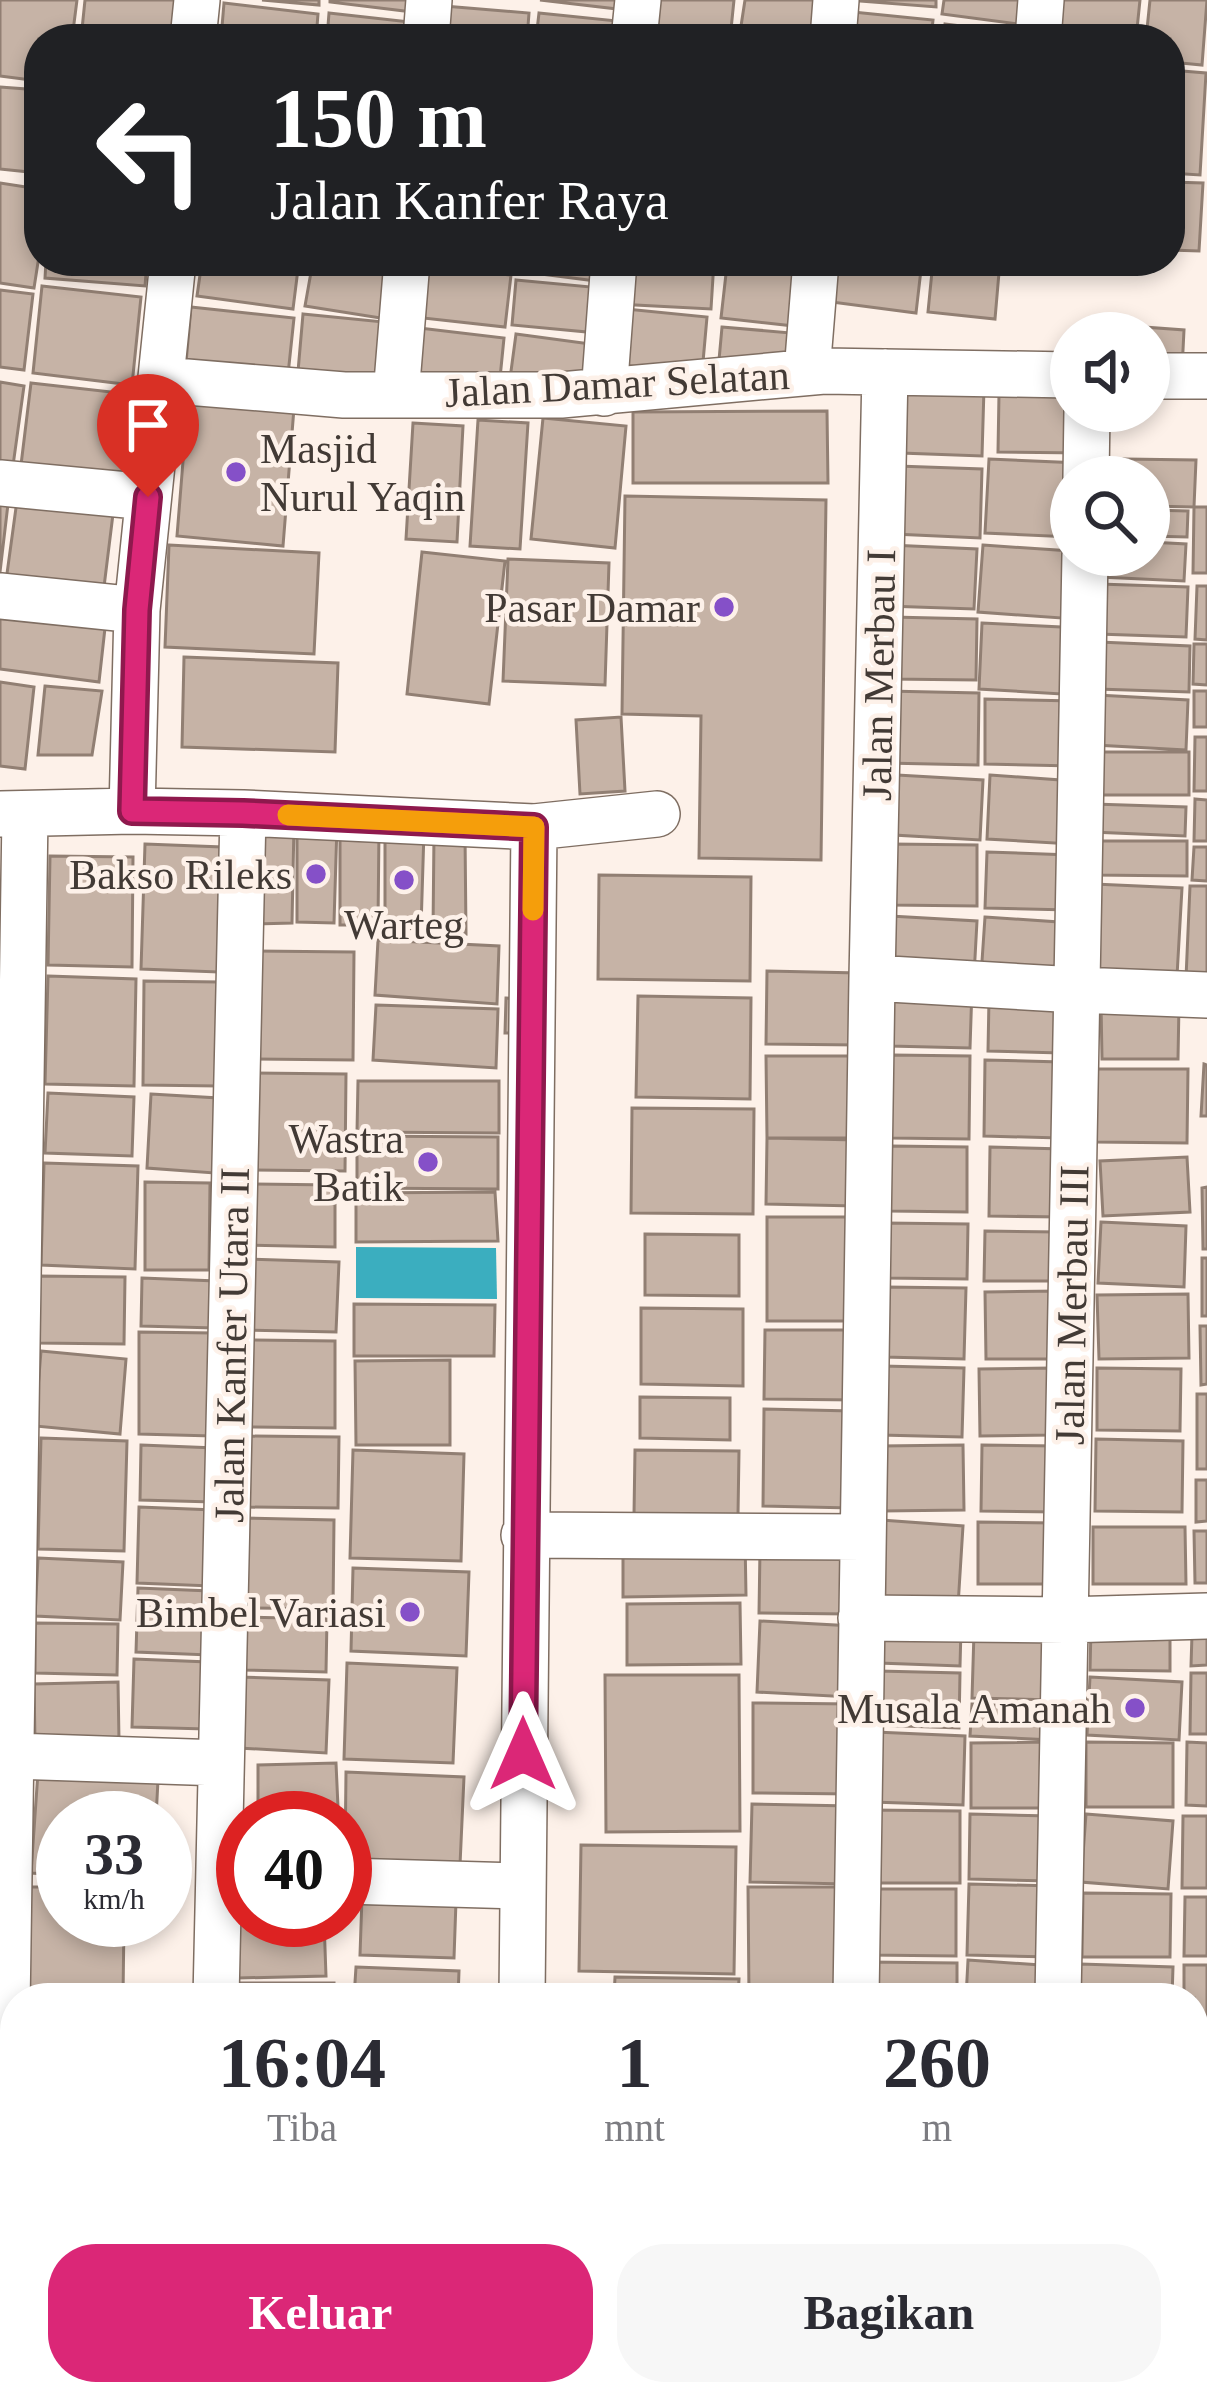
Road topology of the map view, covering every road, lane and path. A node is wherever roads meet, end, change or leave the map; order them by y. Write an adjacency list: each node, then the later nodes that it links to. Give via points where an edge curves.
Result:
1 (172, 276): 10 (street)
2 (406, 276): 12 (street)
3 (613, 276): 11 (street)
4 (815, 276): 5 (street)
5 (807, 372): 6 (street, Jalan Damar Selatan); 11 (street, Jalan Damar Selatan)
6 (885, 372): 7 (street, Jalan Damar Selatan); 23 (street, Jalan Merbau I)
7 (1050, 375)
8 (1170, 376): 9 (street)
9 (1207, 376)
10 (163, 380): 12 (street, Jalan Damar Selatan); 14 (street)
11 (604, 393): 12 (street, Jalan Damar Selatan)
12 (396, 395)
13 (0, 483): 14 (street)
14 (148, 497): 17 (street)
15 (1085, 576): 24 (street, Jalan Merbau III)
16 (0, 596): 17 (street)
17 (137, 610): 18 (street)
18 (132, 811): 19 (street); 20 (street)
19 (243, 813): 22 (street); 33 (street, Jalan Kanfer Utara II)
20 (13, 814): 28 (street)
21 (657, 814): 22 (street)
22 (534, 827): 26 (street)
23 (872, 978): 24 (street); 27 (street, Jalan Merbau I)
24 (1077, 990): 25 (street); 31 (street, Jalan Merbau III)
25 (1207, 994)
26 (524, 1535): 27 (street); 37 (street)
27 (862, 1537): 30 (street, Jalan Merbau I)
28 (6, 1593): 32 (street)
29 (1207, 1616): 31 (street)
30 (861, 1618): 31 (street); 42 (street, Jalan Merbau I)
31 (1065, 1620): 43 (street, Jalan Merbau III)
32 (13, 1756): 33 (street); 35 (street)
33 (221, 1763): 34 (street, Jalan Kanfer Utara II)
34 (223, 1791)
35 (5, 1826): 39 (street)
36 (372, 1882): 37 (street)
37 (522, 1886): 41 (street)
38 (222, 1947): 40 (street, Jalan Kanfer Utara II)
39 (6, 1983)
40 (218, 1983)
41 (522, 1983)
42 (856, 1983)
43 (1058, 1983)

